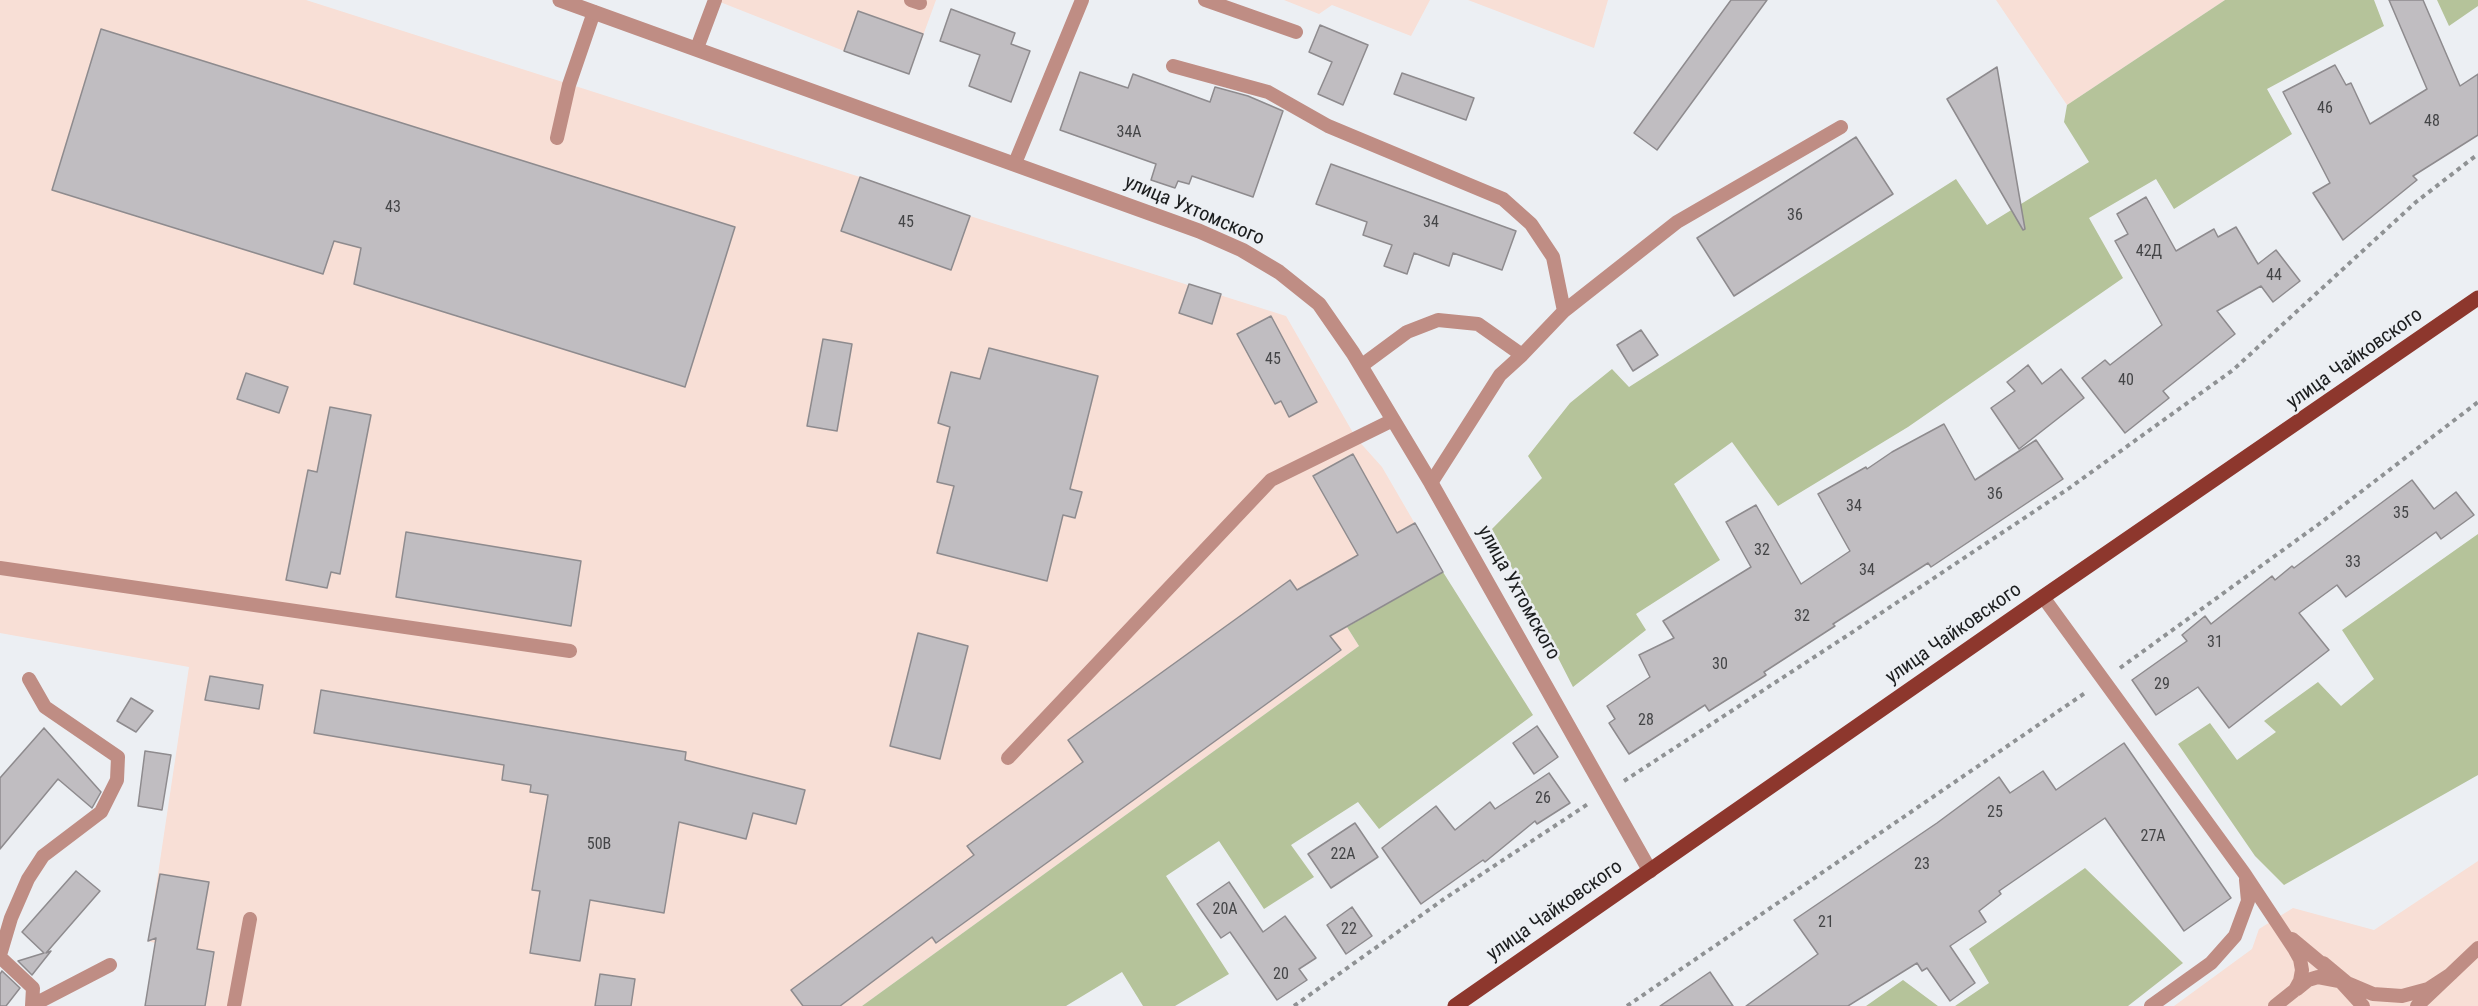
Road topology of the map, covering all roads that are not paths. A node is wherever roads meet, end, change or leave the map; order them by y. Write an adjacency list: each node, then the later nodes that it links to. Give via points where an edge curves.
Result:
1 (560, 0): 5 (street, улица Ухтомского)
2 (715, 0): 7 (lane)
3 (1082, 0): 11 (lane)
4 (1205, 0): 6 (lane)
5 (594, 12): 7 (street, улица Ухтомского); 10 (lane, via 569,85)
6 (1296, 32)
7 (697, 48): 11 (street, улица Ухтомского)
8 (1173, 66): 13 (lane, via 1268,92 1328,126 1503,199 1532,224 1553,257)
9 (1841, 127): 13 (lane, via 1677,222)
10 (557, 138)
11 (1015, 163): 15 (street, улица Ухтомского, via 1242,250 1279,272 1319,304)
12 (2478, 298): 19 (main road, улица Чайковского)
13 (1564, 311): 14 (lane)
14 (1522, 355): 15 (lane, via 1478,324 1438,320 1407,332); 17 (lane, via 1500,375)
15 (1361, 366): 16 (street, улица Ухтомского)
16 (1393, 420): 17 (street, улица Ухтомского); 22 (lane, via 1270,480)
17 (1431, 483): 23 (street, улица Ухтомского)
18 (0, 568): 20 (lane)
19 (2043, 597): 23 (main road, улица Чайковского); 24 (lane)
20 (570, 651)
21 (29, 679): 28 (lane, via 45,707 118,758 117,780 101,812 44,856 28,879)
22 (1008, 758)
23 (1650, 871): 36 (main road, улица Чайковского)
24 (2244, 873): 26 (lane); 37 (lane, via 2248,901 2235,936 2211,963)
25 (250, 919): 35 (lane)
26 (2282, 930): 29 (lane); 33 (lane, via 2300,959 2302,970 2300,981)
27 (2478, 948): 31 (lane)
28 (0, 956): 34 (lane, via 33,988)
29 (2322, 963): 31 (lane, via 2348,983 2373,994 2402,996 2428,989); 32 (lane)
30 (110, 965): 34 (lane)
31 (2451, 974): 40 (lane)
32 (2348, 989): 33 (lane, via 2329,977 2318,977 2308,980); 39 (lane)
33 (2288, 997): 38 (lane)
34 (32, 1006)
35 (234, 1006)
36 (1455, 1006)
37 (2151, 1006)
38 (2275, 1006)
39 (2363, 1006)
40 (2417, 1006)

